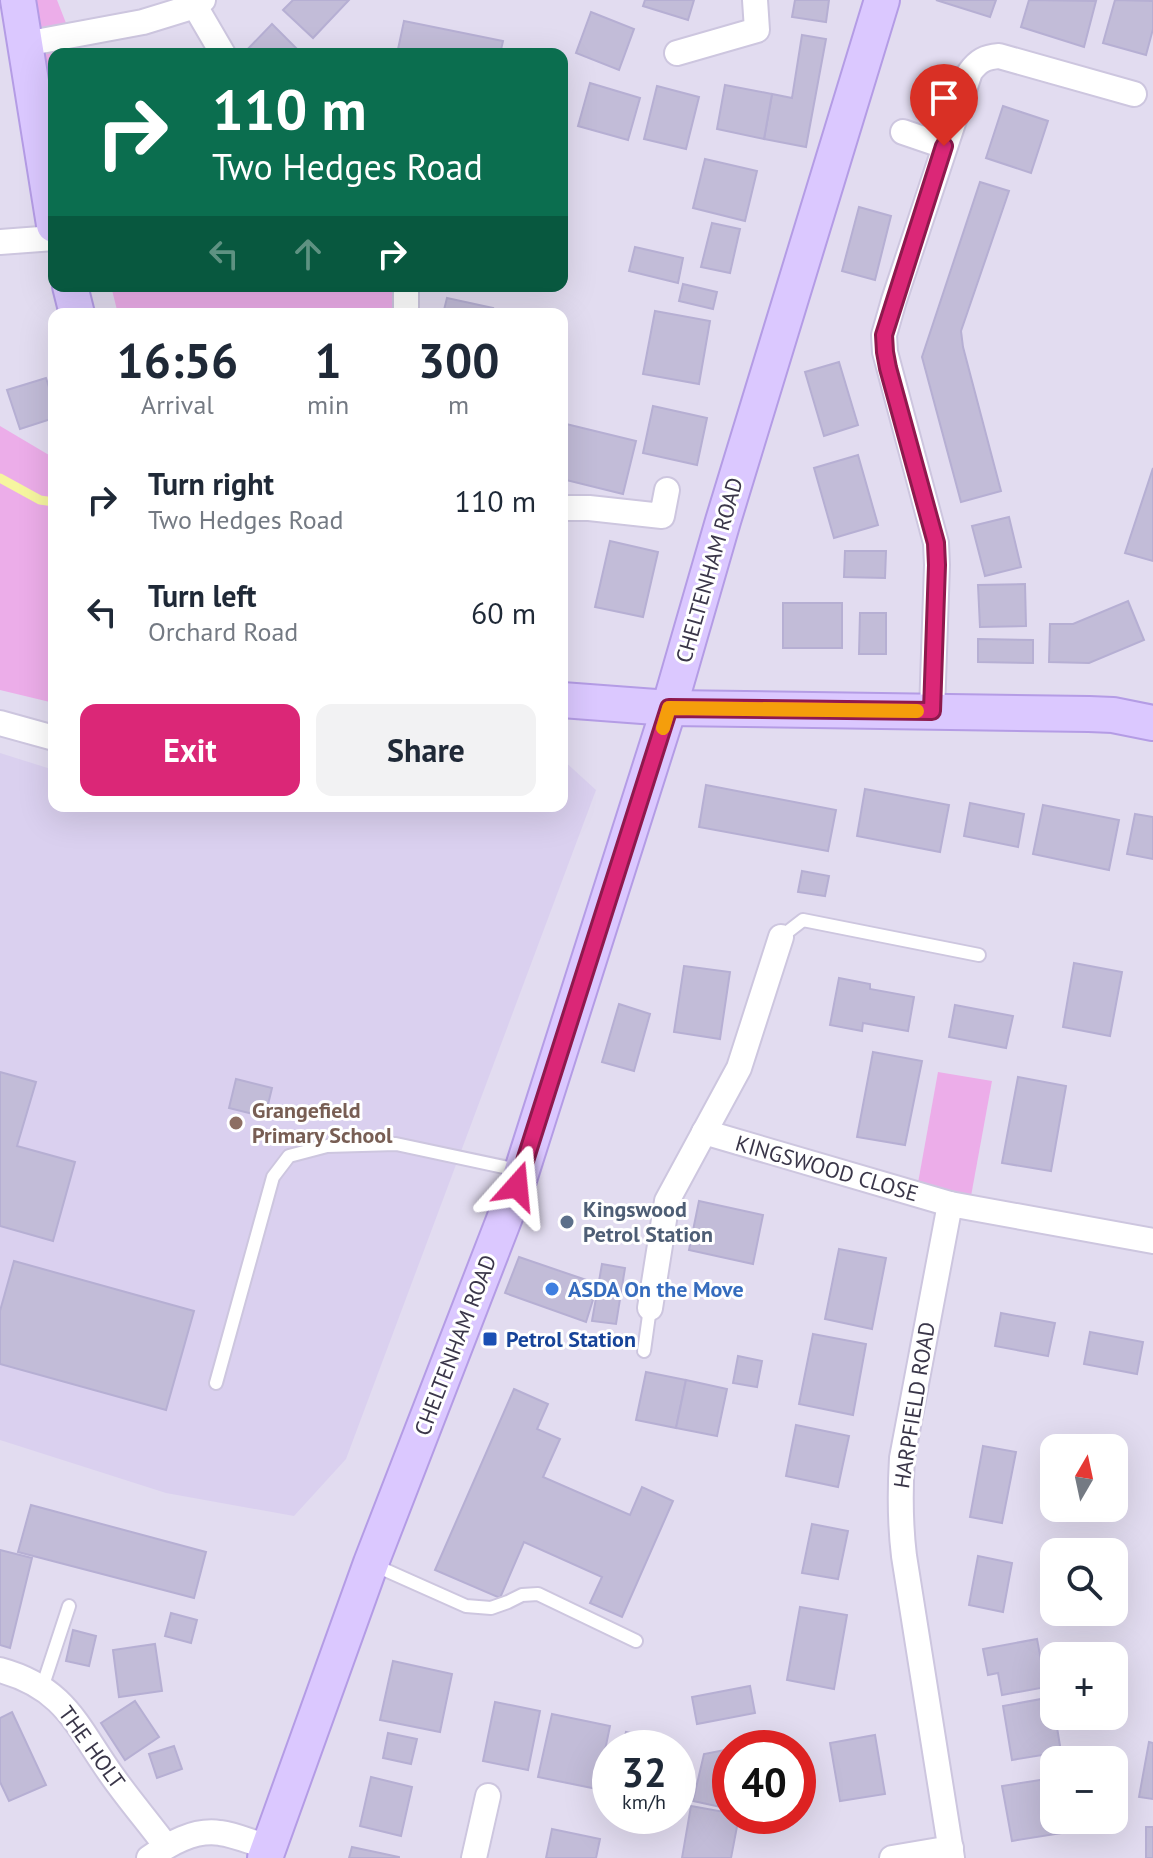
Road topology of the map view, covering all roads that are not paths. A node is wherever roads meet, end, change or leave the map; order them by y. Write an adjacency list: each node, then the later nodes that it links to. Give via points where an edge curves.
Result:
1 (18, 0): 5 (street)
2 (755, 0): 7 (street, via 757,30)
3 (882, 0): 17 (street, CHELTENHAM ROAD)
4 (199, 3): 5 (street, via 143,22); 6 (street)
5 (25, 44): 11 (street)
6 (220, 48)
7 (677, 53)
8 (1134, 94): 10 (street, via 999,56 982,59 970,72)
9 (903, 132): 10 (street)
10 (944, 146): 18 (street, via 884,335 888,368 936,543)
11 (48, 188)
12 (48, 238): 13 (street)
13 (0, 242)
14 (667, 490): 15 (street, via 662,516)
15 (568, 508)
16 (568, 700): 17 (street)
17 (669, 708): 18 (street); 25 (street, CHELTENHAM ROAD)
18 (932, 711): 20 (street, via 1113,715)
19 (0, 723): 21 (street)
20 (1153, 723)
21 (48, 736)
22 (781, 937): 23 (lane, via 803,920); 24 (street, KINGSWOOD CLOSE, via 739,1068)
23 (979, 955)
24 (704, 1132): 26 (street, KINGSWOOD CLOSE); 28 (street, KINGSWOOD CLOSE, via 667,1201)
25 (521, 1171): 30 (lane, via 396,1144 327,1146 289,1156 273,1177); 31 (street, CHELTENHAM ROAD)
26 (950, 1204): 27 (street); 39 (street, HARPFIELD ROAD, via 899,1493 904,1556)
27 (1153, 1241)
28 (650, 1308): 29 (lane)
29 (644, 1351)
30 (216, 1383)
31 (371, 1563): 33 (lane, via 466,1606 491,1608 538,1594); 38 (street, CHELTENHAM ROAD)
32 (69, 1606): 35 (lane)
33 (636, 1641)
34 (0, 1670): 35 (street, THE HOLT)
35 (42, 1688): 37 (street, THE HOLT, via 70,1712)
36 (488, 1796): 40 (street)
37 (158, 1852): 38 (street, via 191,1836 219,1832)
38 (267, 1853)
39 (952, 1853): 41 (street)
40 (474, 1858)
41 (892, 1858)

